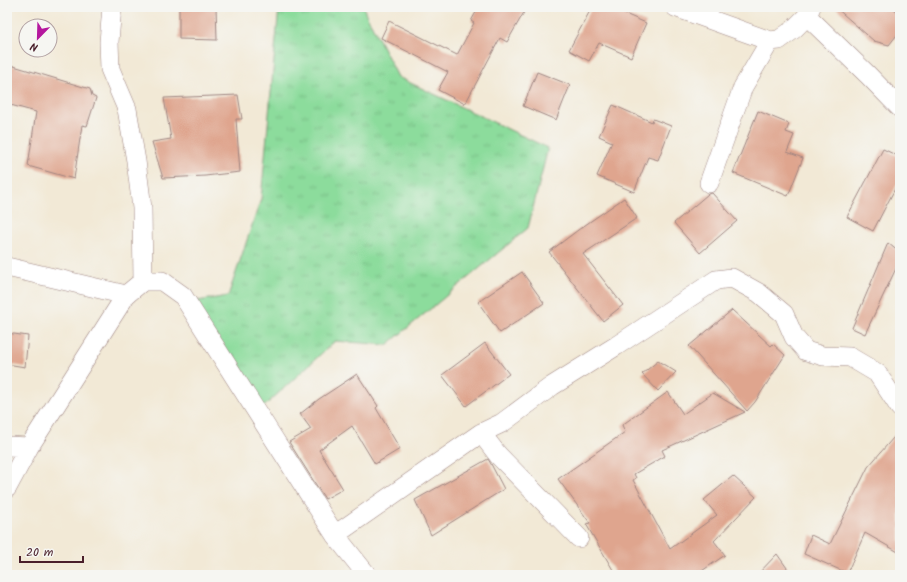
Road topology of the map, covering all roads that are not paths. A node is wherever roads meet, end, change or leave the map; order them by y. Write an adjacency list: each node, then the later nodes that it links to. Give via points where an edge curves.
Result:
1 (112, 7): 8 (street, via 108,42 110,69 127,108 136,161 142,208)
2 (675, 7): 4 (street)
3 (809, 12): 4 (street, via 794,29 779,40); 5 (street)
4 (770, 41): 6 (street, via 743,87)
5 (900, 108)
6 (708, 182)
7 (7, 267): 9 (street)
8 (144, 281): 9 (street); 15 (street, via 162,281 182,296)
9 (126, 294): 13 (street)
10 (900, 408): 11 (street, via 877,373 850,357 823,356 806,351 794,337 784,314 759,293 732,278 716,280 552,386 502,423)
11 (481, 433): 15 (street); 16 (street, via 498,455)
12 (7, 446): 13 (street)
13 (29, 447): 14 (street)
14 (7, 488)
15 (335, 535): 17 (street)
16 (580, 538)
17 (367, 575)

